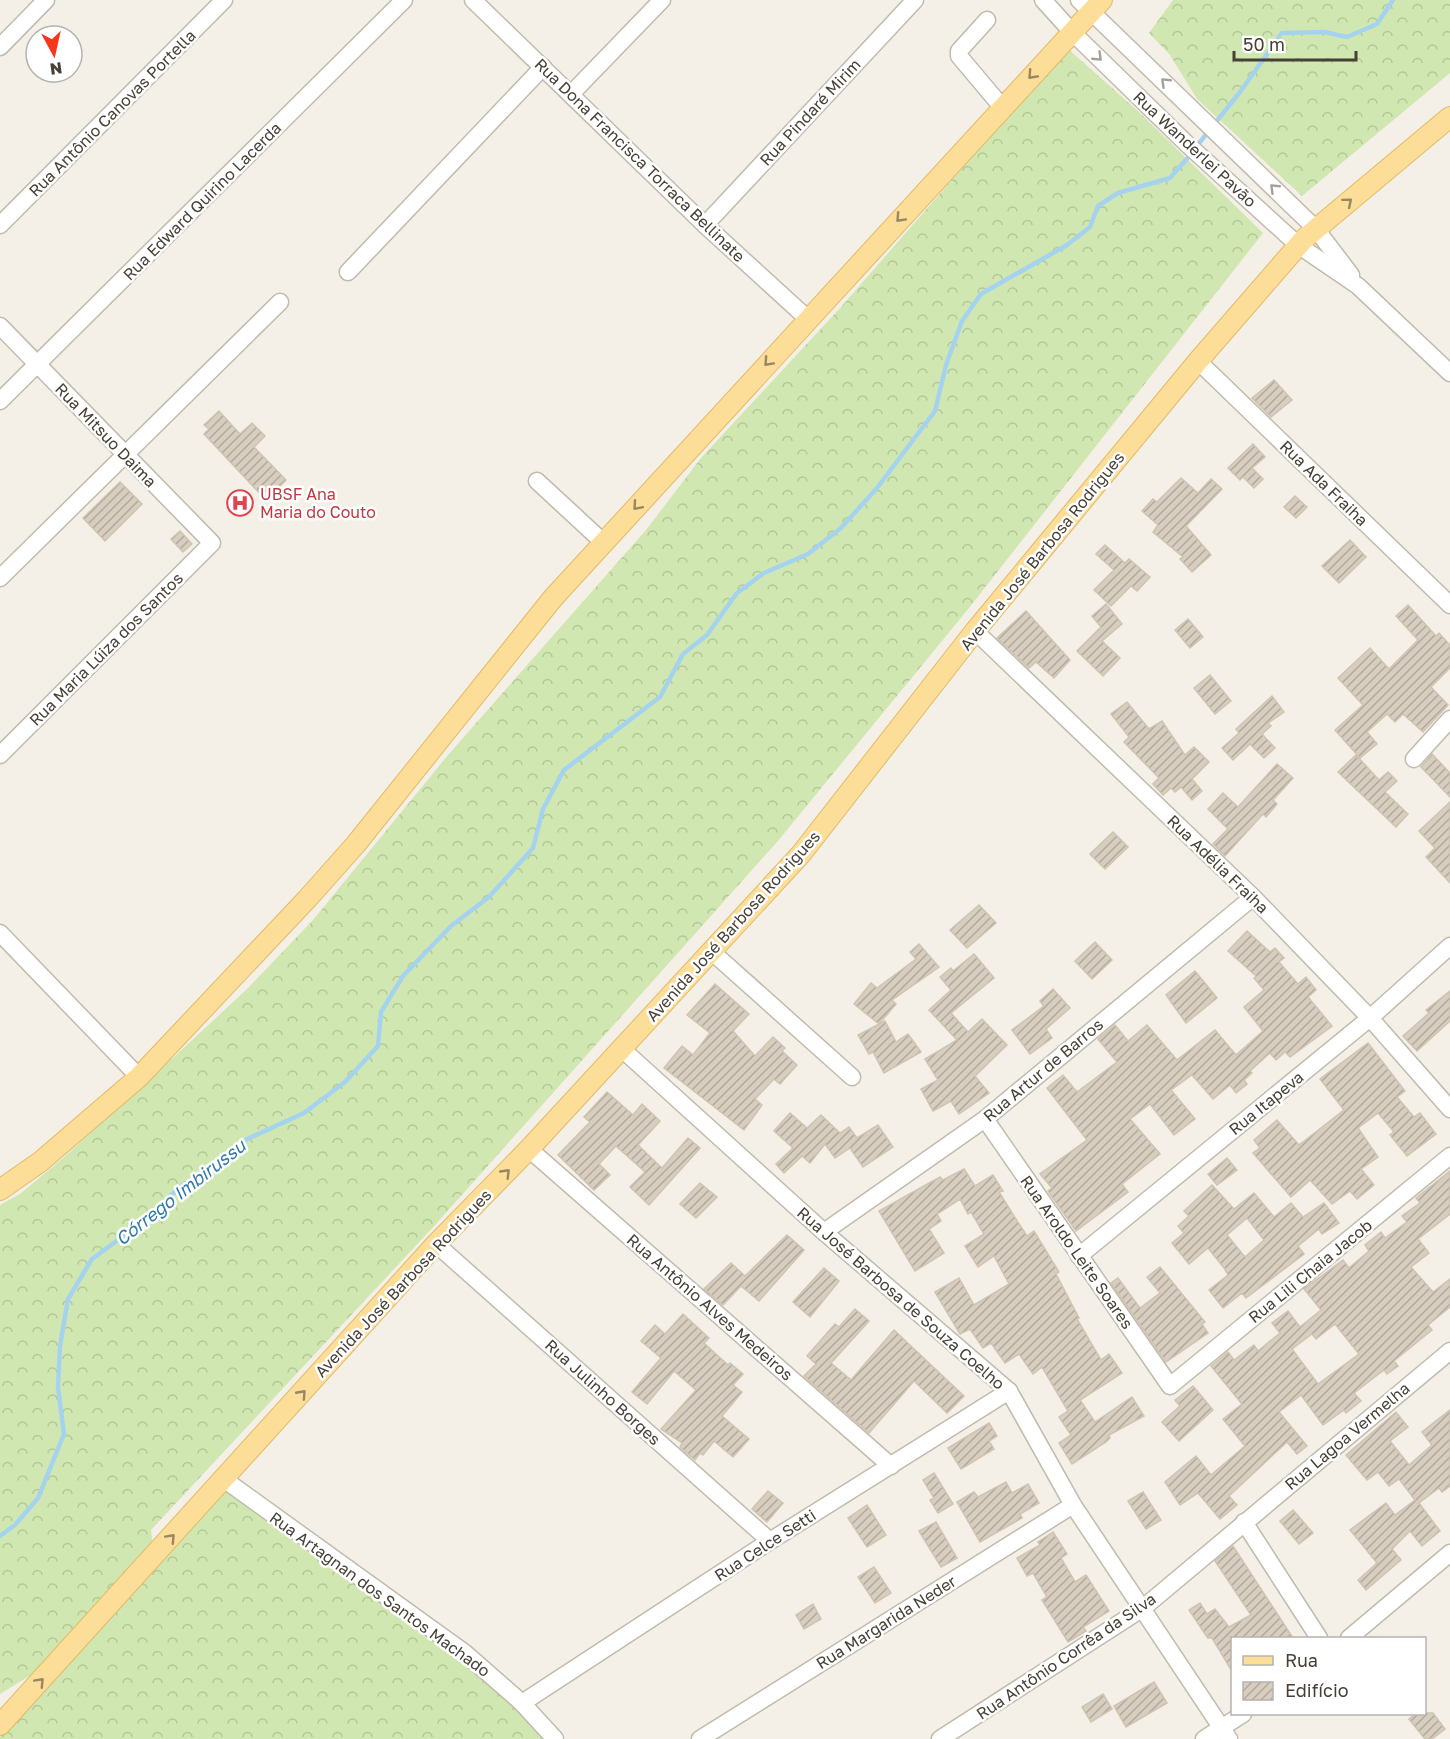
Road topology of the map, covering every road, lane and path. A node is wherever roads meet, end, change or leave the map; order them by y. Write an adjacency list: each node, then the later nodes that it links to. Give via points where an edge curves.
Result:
1 (46, 0): 11 (street)
2 (224, 0): 16 (street, Rua Antônio Canovas Portella)
3 (404, 0): 26 (street, Rua Edward Quirino Lacerda)
4 (473, 0): 12 (street, Rua Dona Francisca Torraca Bellinate)
5 (662, 0): 13 (street)
6 (915, 0): 17 (street, Rua Pindaré Mirim)
7 (1043, 0): 10 (street, Rua Wanderlei Pavão)
8 (1091, 4): 10 (main road); 18 (street, Rua Wanderlei Pavão, one-way to 8)
9 (987, 20): 14 (street, via 959,51 959,56)
10 (1072, 32): 14 (main road, one-way to 14); 19 (street, Rua Wanderlei Pavão, one-way to 19)
11 (0, 47)
12 (543, 66): 13 (street, Rua Dona Francisca Torraca Bellinate); 20 (street)
13 (572, 93): 17 (street, Rua Dona Francisca Torraca Bellinate)
14 (1002, 107): 23 (main road, one-way to 23)
15 (1450, 117): 18 (main road, Avenida José Barbosa Rodrigues, one-way to 15)
16 (0, 225)
17 (705, 225): 23 (street, Rua Dona Francisca Torraca Bellinate)
18 (1316, 229): 19 (main road, Avenida José Barbosa Rodrigues); 21 (street, Rua Wanderlei Pavão)
19 (1298, 245): 21 (street, Rua Wanderlei Pavão); 25 (main road, Avenida José Barbosa Rodrigues)
20 (348, 272)
21 (1358, 286): 27 (street, Rua Wanderlei Pavão)
22 (280, 302): 29 (street)
23 (808, 319): 32 (main road, one-way to 32)
24 (0, 326): 26 (street, Rua Mitsuo Daima)
25 (1198, 361): 34 (street, Rua Ada Fraiha); 35 (main road, Avenida José Barbosa Rodrigues)
26 (38, 364): 28 (street, Rua Edward Quirino Lacerda); 29 (street, Rua Mitsuo Daima)
27 (1447, 365)
28 (0, 401)
29 (125, 454): 31 (street, Rua Mitsuo Daima); 33 (street)
30 (537, 481): 32 (street)
31 (213, 543): 37 (street, Rua Maria Lúiza dos Santos)
32 (604, 543): 45 (main road, via 554,598 356,844)
33 (0, 578)
34 (1450, 605)
35 (975, 631): 39 (street, Rua Adélia Fraiha); 42 (main road, Avenida José Barbosa Rodrigues, via 801,854)
36 (1450, 719): 38 (street)
37 (0, 755)
38 (1414, 759)
39 (1253, 897): 43 (street, Rua Adélia Fraiha); 48 (street, Rua Artur de Barros)
40 (0, 933): 45 (street)
41 (1450, 946): 43 (street, Rua Itapeva)
42 (711, 951): 44 (main road, Avenida José Barbosa Rodrigues); 46 (street)
43 (1370, 1018): 47 (street, Rua Adélia Fraiha); 54 (street, Rua Itapeva)
44 (622, 1049): 49 (main road, Avenida José Barbosa Rodrigues); 52 (street, Rua José Barbosa de Souza Coelho)
45 (139, 1077): 51 (main road, via 40,1162)
46 (852, 1077)
47 (1450, 1109)
48 (985, 1119): 52 (street, Rua Artur de Barros); 54 (street, Rua Aroldo Leite Soares)
49 (529, 1149): 53 (main road, Avenida José Barbosa Rodrigues, one-way to 49); 58 (street, Rua Antônio Alves Medeiros)
50 (1450, 1156): 56 (street, Rua Lili Chaia Jacob)
51 (0, 1190)
52 (824, 1232): 57 (street, Rua José Barbosa de Souza Coelho)
53 (436, 1244): 59 (main road, Avenida José Barbosa Rodrigues, one-way to 53); 62 (street, Rua Julinho Borges)
54 (1079, 1256): 56 (street, Rua Aroldo Leite Soares)
55 (1450, 1351): 61 (street, Rua Lagoa Vermelha)
56 (1170, 1386)
57 (1009, 1391): 58 (street, Rua Celce Setti); 60 (street, Rua José Barbosa de Souza Coelho)
58 (891, 1466): 62 (street, Rua Celce Setti)
59 (225, 1480): 67 (street, Rua Artagnan dos Santos Machado, via 465,1653); 69 (main road, Avenida José Barbosa Rodrigues, one-way to 59)
60 (1073, 1505): 64 (street, Rua José Barbosa de Souza Coelho); 72 (street, Rua Margarida Neder)
61 (1244, 1522): 64 (street, Rua Antônio Corrêa da Silva); 65 (street)
62 (770, 1541): 67 (street, Rua Celce Setti)
63 (1450, 1553): 66 (street)
64 (1143, 1608): 70 (street, Rua José Barbosa de Souza Coelho); 73 (street, Rua Antônio Corrêa da Silva)
65 (1318, 1637)
66 (1350, 1637)
67 (522, 1702): 71 (street, Rua Artagnan dos Santos Machado)
68 (1241, 1715): 70 (street)
69 (0, 1725)
70 (1226, 1733): 74 (street)
71 (555, 1739)
72 (700, 1739)
73 (940, 1739)
74 (1204, 1739)

